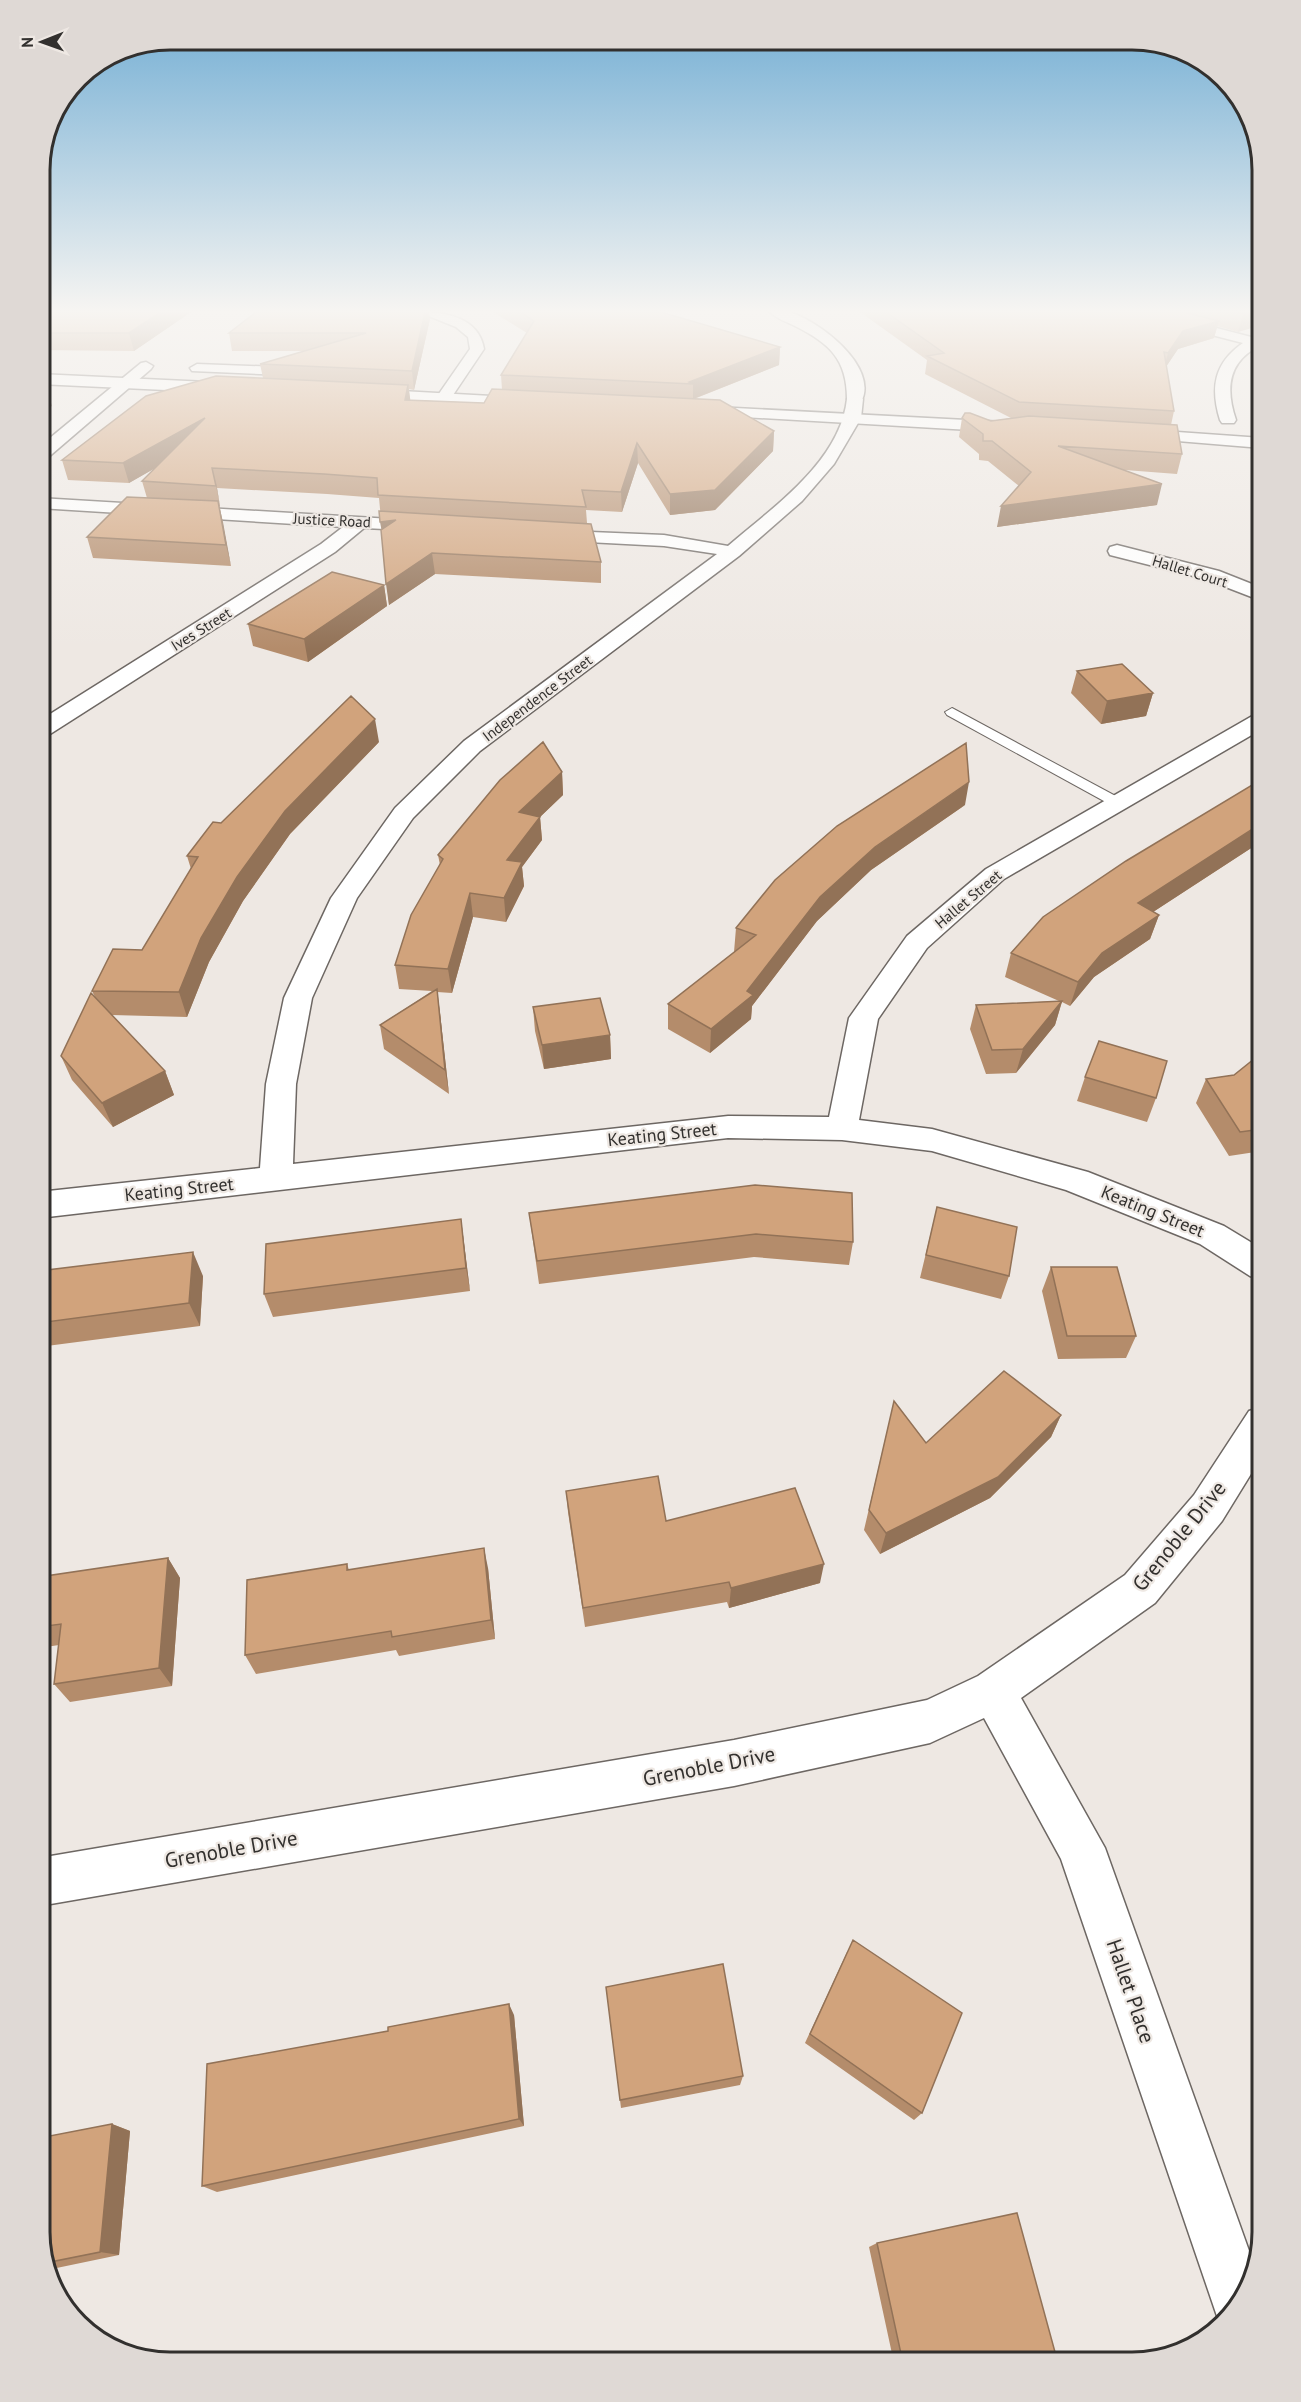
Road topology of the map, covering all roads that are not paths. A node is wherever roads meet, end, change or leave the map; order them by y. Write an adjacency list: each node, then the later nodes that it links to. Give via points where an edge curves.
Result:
1 (78, 424): 7 (street)
2 (845, 424): 13 (street, Independence Street, via 826,464)
3 (992, 424): 4 (street)
4 (1019, 428)
5 (1113, 433): 6 (street)
6 (1252, 441)
7 (50, 447)
8 (50, 504): 9 (street, Justice Road)
9 (360, 522): 10 (street, Justice Road); 16 (street, Ives Street, via 328,548)
10 (442, 527)
11 (536, 533): 13 (street, via 666,541)
12 (1117, 551): 14 (street, Hallet Court, via 1212,575)
13 (732, 552): 20 (street, Independence Street, via 472,746 404,813 344,898 298,998 281,1084)
14 (1252, 591)
15 (952, 712): 18 (lane)
16 (50, 724)
17 (1252, 726): 18 (street, Hallet Street)
18 (1118, 803): 19 (street, Hallet Street, via 996,874 917,942 864,1018)
19 (842, 1129): 20 (street, Keating Street, via 728,1127); 22 (street, Keating Street, via 932,1140 1076,1181 1212,1235)
20 (276, 1178): 21 (street, Keating Street)
21 (50, 1203)
22 (1252, 1260)
23 (1252, 1439): 24 (street, Grenoble Drive, via 1208,1508 1140,1589)
24 (993, 1691): 25 (street, Grenoble Drive, via 930,1721 734,1763); 26 (street, Hallet Place, via 1081,1848)
25 (50, 1880)
26 (1236, 2291)

